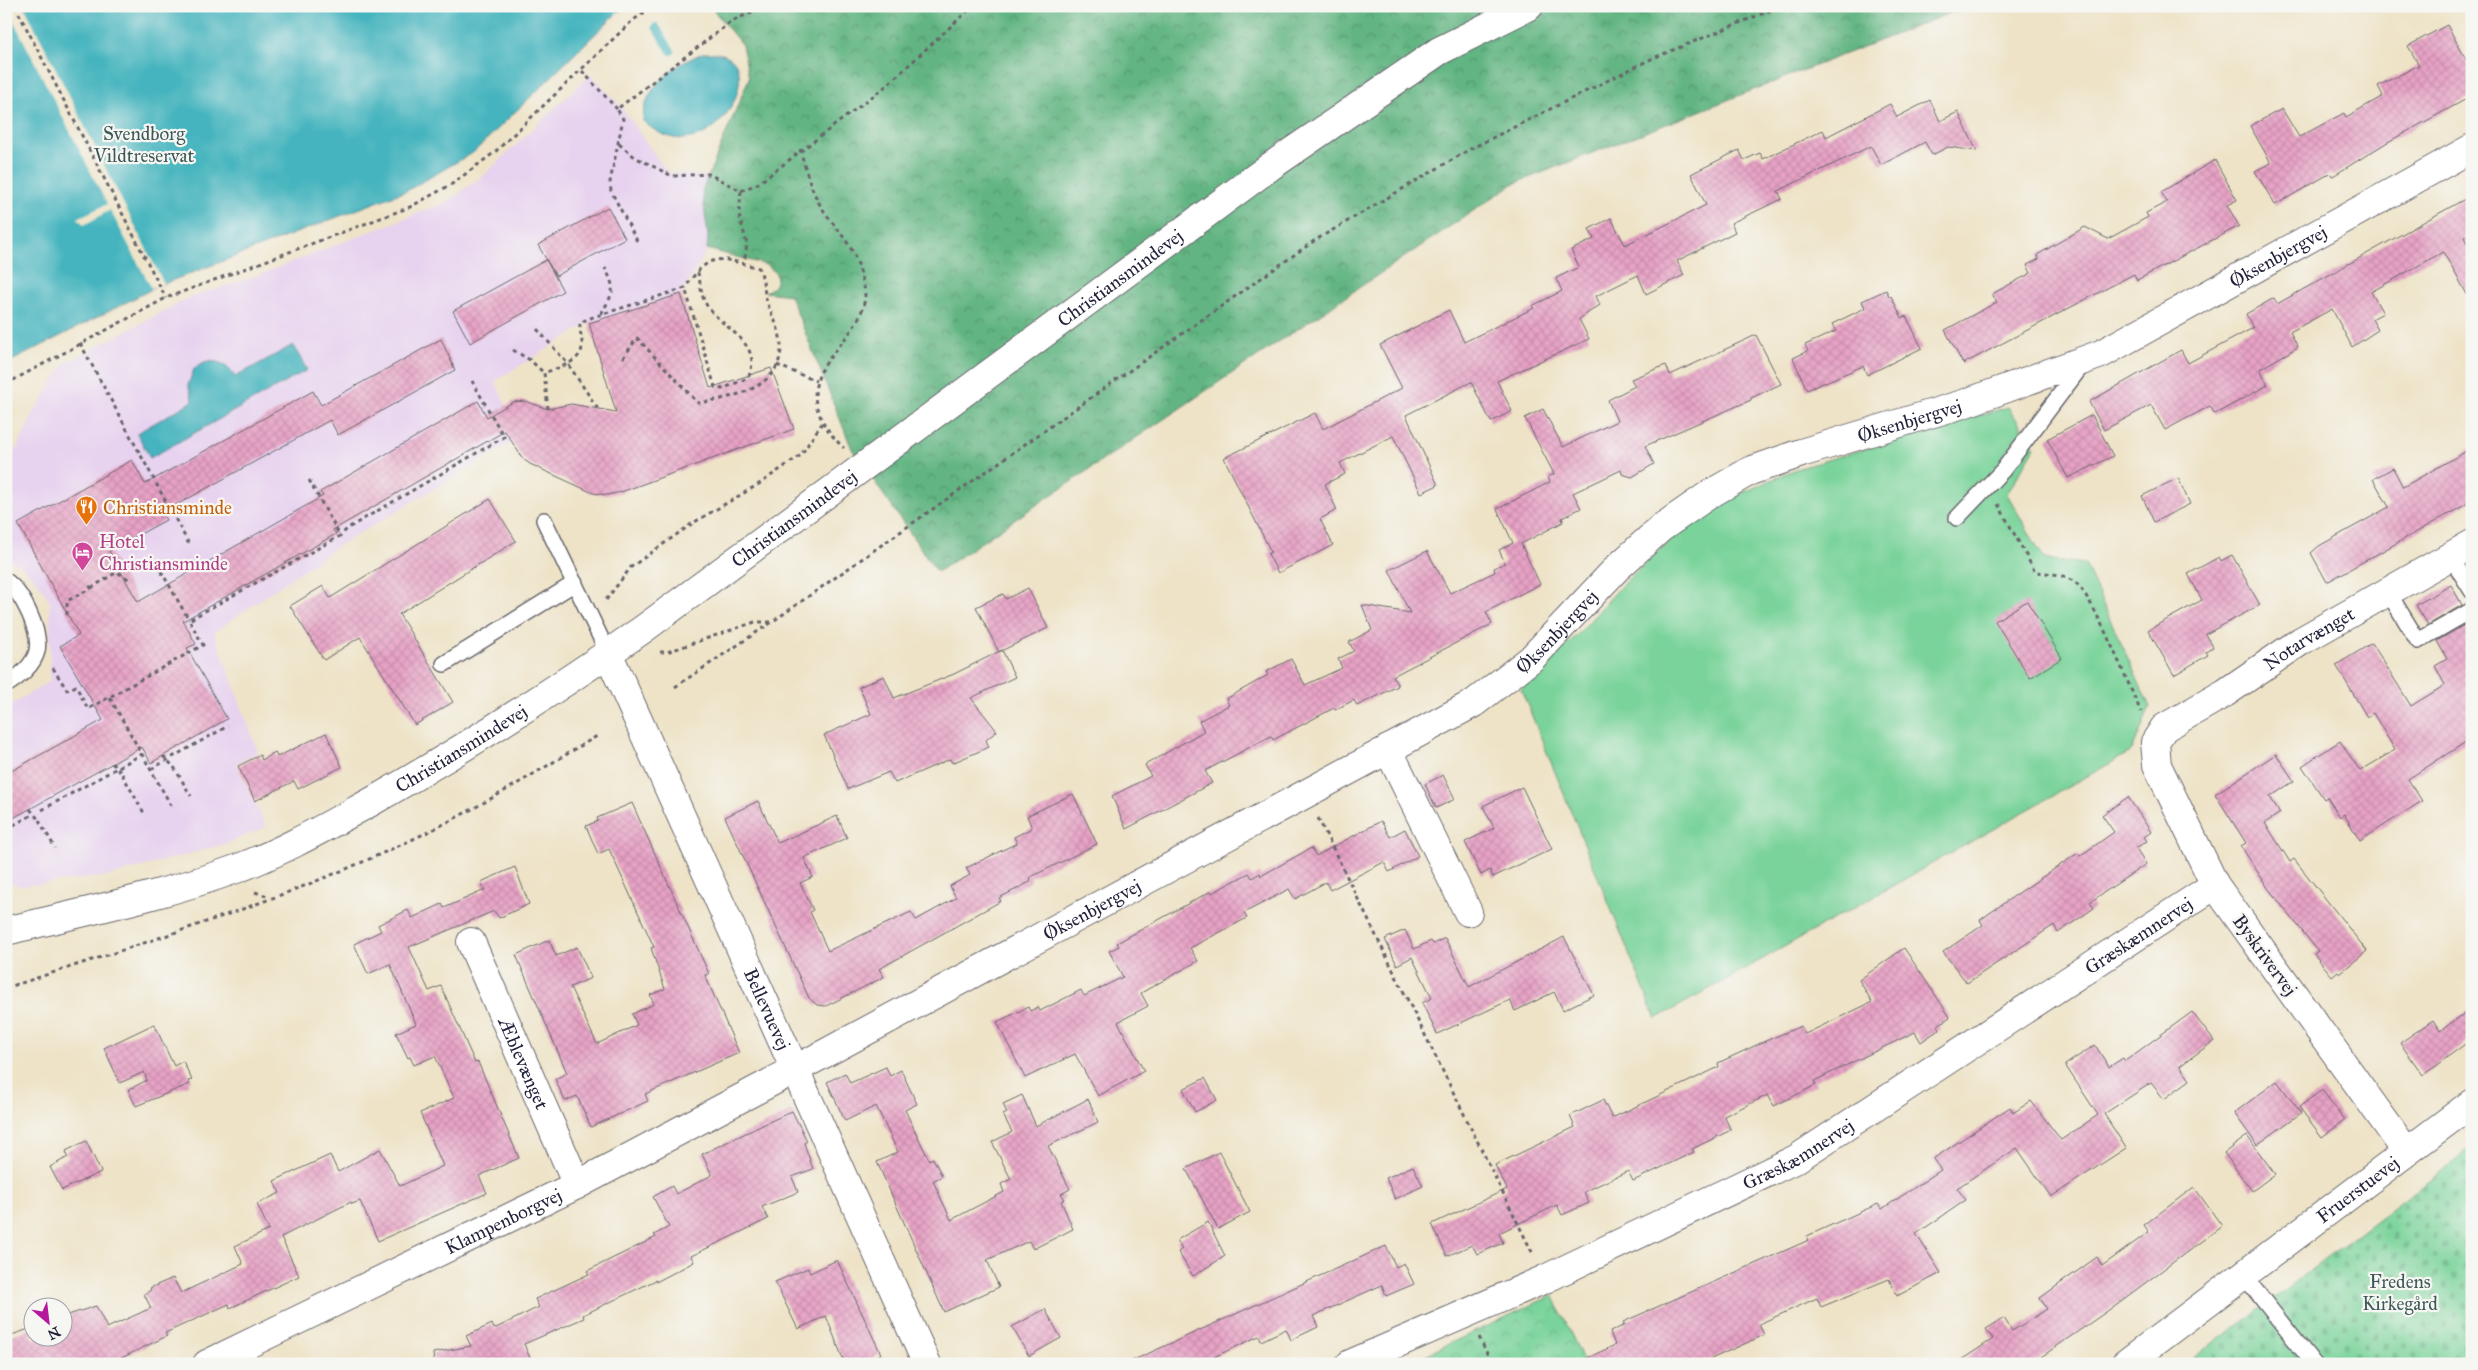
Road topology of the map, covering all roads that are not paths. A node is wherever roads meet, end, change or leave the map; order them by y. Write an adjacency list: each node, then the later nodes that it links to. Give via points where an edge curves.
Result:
1 (1529, 6): 12 (street, Christiansmindevej, via 1439,51 1271,166)
2 (2472, 148): 3 (street, Øksenbjergvej, via 2101,354)
3 (2087, 358): 4 (lane, via 1988,487); 16 (street, Øksenbjergvej, via 1962,404 1801,453 1743,475 1688,508 1646,541 1531,659 1474,703)
4 (1957, 518)
5 (544, 520): 8 (lane)
6 (2461, 550): 9 (lane); 10 (street, Notarvænget)
7 (6, 581): 14 (lane, via 30,614 36,632 37,651 29,666)
8 (575, 583): 12 (lane); 13 (lane)
9 (2472, 591)
10 (2388, 592): 11 (lane, via 2418,641); 15 (street, Notarvænget, via 2301,641 2225,693 2164,728)
11 (2472, 610)
12 (608, 653): 19 (street, Christiansmindevej, via 473,742 342,818 268,854 191,884); 21 (street, Bellevuevej)
13 (444, 664)
14 (6, 685)
15 (2155, 742): 17 (street, Byskrivervej, via 2157,765)
16 (1388, 749): 18 (street); 21 (street, Øksenbjergvej)
17 (2215, 884): 23 (street, Byskrivervej); 28 (street, Græskæmnervej, via 1796,1159 1545,1278)
18 (1468, 912)
19 (6, 931)
20 (471, 942): 24 (street, Æblevænget)
21 (796, 1069): 24 (street, Klampenborgvej); 27 (street, Bellevuevej)
22 (2472, 1103): 23 (street, Fruerstuevej)
23 (2406, 1151): 25 (street, Fruerstuevej)
24 (577, 1185): 26 (street, Klampenborgvej)
25 (2244, 1276): 29 (street, Fruerstuevej); 30 (lane)
26 (207, 1364)
27 (928, 1364)
28 (1350, 1364)
29 (2125, 1364)
30 (2314, 1364)

